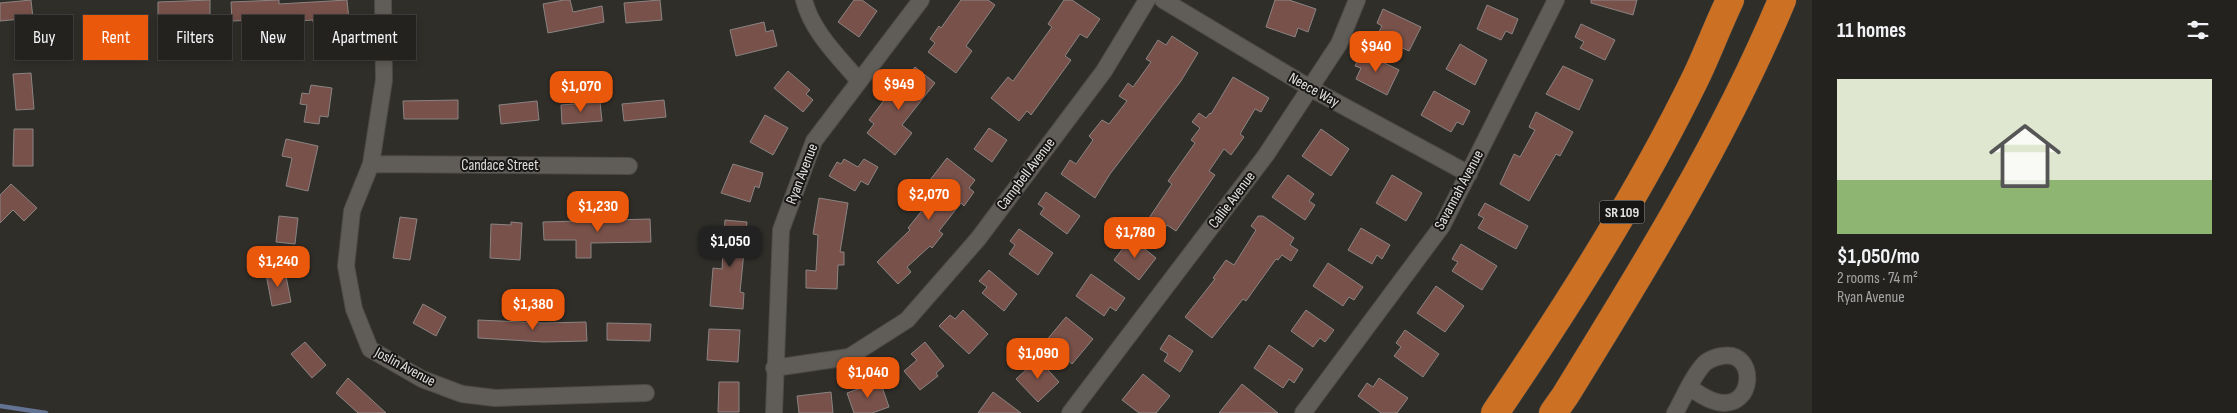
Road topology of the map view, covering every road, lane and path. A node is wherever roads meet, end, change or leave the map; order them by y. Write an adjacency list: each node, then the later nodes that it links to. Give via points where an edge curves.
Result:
1 (383, 0): 12 (street, Joslin Avenue, via 384,80)
2 (804, 0): 10 (street, via 822,37)
3 (921, 0): 10 (street, Ryan Avenue)
4 (1147, 0): 15 (street, Campbell Avenue, via 1104,71 996,215 906,320 849,357)
5 (1163, 0): 11 (street, Neece Way)
6 (1357, 0): 11 (street, Callie Avenue, via 1339,44)
7 (1556, 0): 14 (street, Savannah Avenue)
8 (1730, 0): 21 (highway, SR 109, via 1696,76 1630,197 1571,299)
9 (1782, 0): 22 (highway, SR 109, via 1684,201)
10 (859, 81): 15 (street, Ryan Avenue, via 814,141 781,230)
11 (1310, 88): 14 (street, Neece Way); 19 (street, Callie Avenue, via 1266,155)
12 (371, 164): 13 (street, Candace Street); 17 (street, Joslin Avenue, via 352,211 346,266 354,310 370,349 422,379 462,394 495,398)
13 (629, 166)
14 (1469, 174): 20 (street, Savannah Avenue, via 1442,226)
15 (774, 368): 18 (street, Ryan Avenue)
16 (1690, 388): 23 (street)
17 (646, 393)
18 (774, 413)
19 (1070, 413)
20 (1303, 413)
21 (1495, 413)
22 (1553, 413)
23 (1675, 413)

